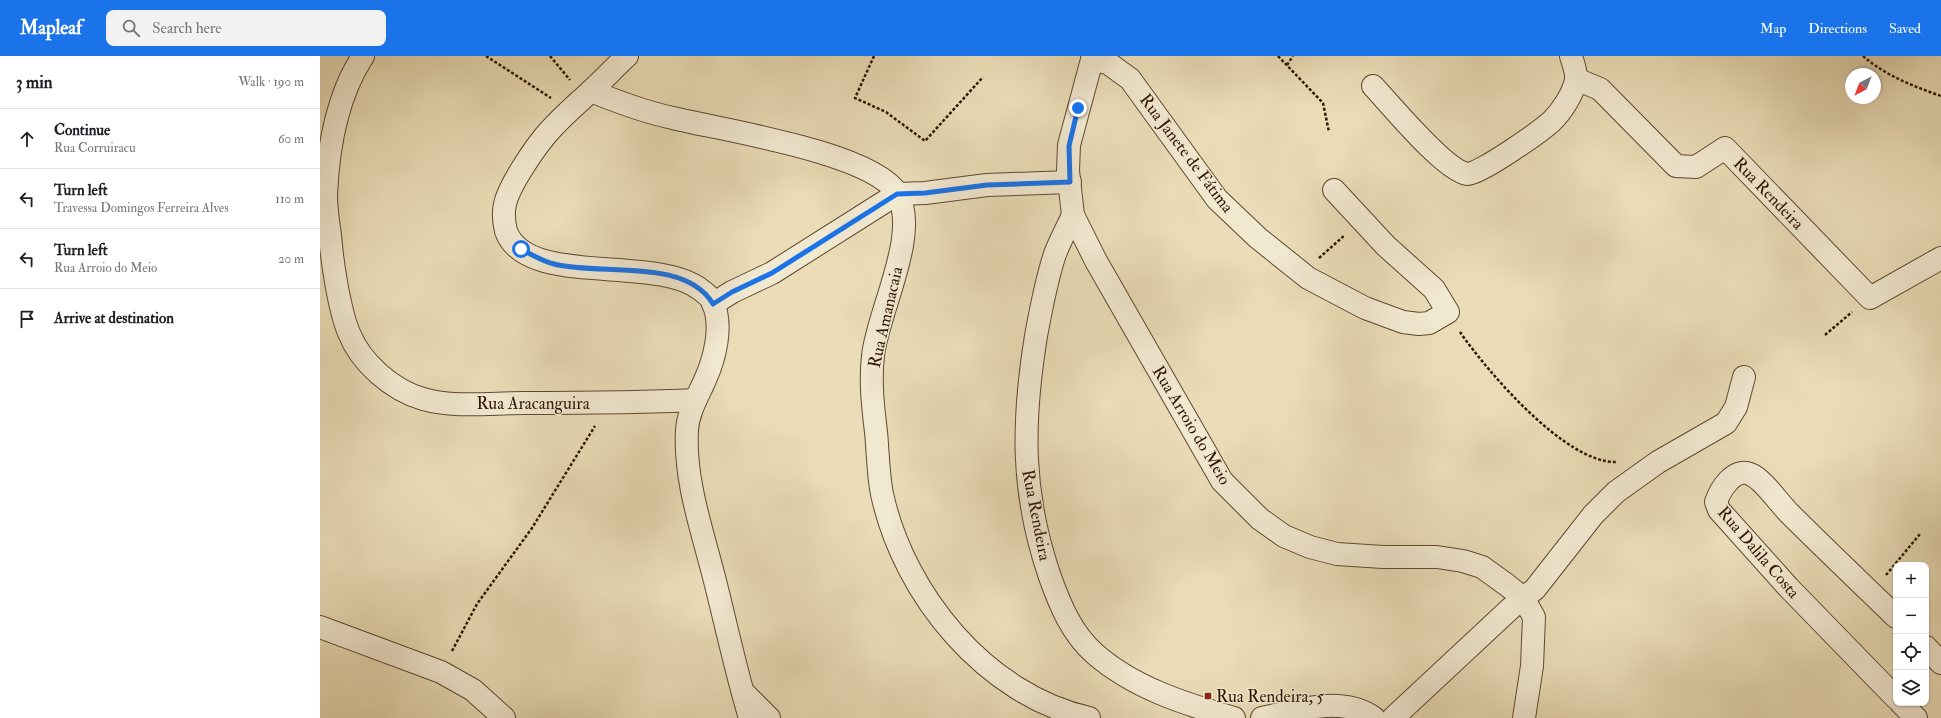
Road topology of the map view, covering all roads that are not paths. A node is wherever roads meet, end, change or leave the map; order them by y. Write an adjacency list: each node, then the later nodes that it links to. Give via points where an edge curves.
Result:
1 (363, 56): 15 (street, Rua Aracanguira, via 352,73 336,123 330,152 326,196 331,250 340,301 348,333 363,357 401,390 424,399 451,403 615,404)
2 (627, 56): 7 (street)
3 (1571, 56): 5 (street)
4 (1092, 58): 8 (street, Rua Arroio do Meio, via 1069,146); 9 (street, Rua Janete de Fátima, via 1108,63 1130,79 1218,198 1258,238 1308,278 1342,298 1403,322 1429,322 1448,312 1434,290 1361,220)
5 (1576, 79): 6 (street, via 1567,101 1552,121 1484,169 1469,174 1456,170 1443,159); 12 (street, Rua Rendeira, via 1600,89 1676,166 1696,167 1725,148 1870,298)
6 (1373, 86)
7 (591, 91): 10 (street, via 624,105 672,118 819,152 873,174); 13 (street, via 569,109 530,157 505,204 504,223 509,238 521,249 555,264 663,274 697,286)
8 (1070, 182): 10 (street, via 987,185); 11 (street, Rua Arroio do Meio)
9 (1334, 190)
10 (897, 194): 13 (street, via 772,273); 28 (street, Rua Amanacaia, via 905,225 873,353 871,376 882,492 899,547 919,587 938,614 960,640 993,670 1018,690)
11 (1073, 215): 16 (street, Rua Arroio do Meio, via 1096,261 1222,481 1260,519 1284,536 1310,547 1337,554 1463,560 1482,567); 29 (street, Rua Rendeira, via 1055,254 1042,302 1026,415 1027,476 1043,558 1060,605 1076,633 1094,654 1164,696)
12 (1941, 258)
13 (713, 304): 15 (street, via 718,326 716,343 706,379)
14 (1744, 377): 16 (street, via 1736,408 1726,423 1658,462 1616,492 1593,515 1535,589)
15 (695, 400): 21 (street, via 687,428 688,460 694,498)
16 (1523, 598): 31 (street); 32 (street, Rua Arroio do Meio, via 1534,617 1532,666)
17 (1893, 614): 22 (street, Rua Dalila Costa, via 1788,512 1758,479 1750,473 1743,473 1725,484 1716,502 1719,510 1789,588)
18 (320, 627): 25 (street, via 441,672 473,690)
19 (1929, 650): 20 (street)
20 (1941, 663)
21 (742, 690): 26 (street); 27 (street)
22 (1893, 695)
23 (1904, 706): 33 (street)
24 (1370, 717): 30 (street, via 1363,710 1329,706 1298,709)
25 (504, 718)
26 (750, 718)
27 (769, 718)
28 (1090, 718)
29 (1234, 718)
30 (1262, 718)
31 (1392, 718)
32 (1524, 718)
33 (1916, 718)

